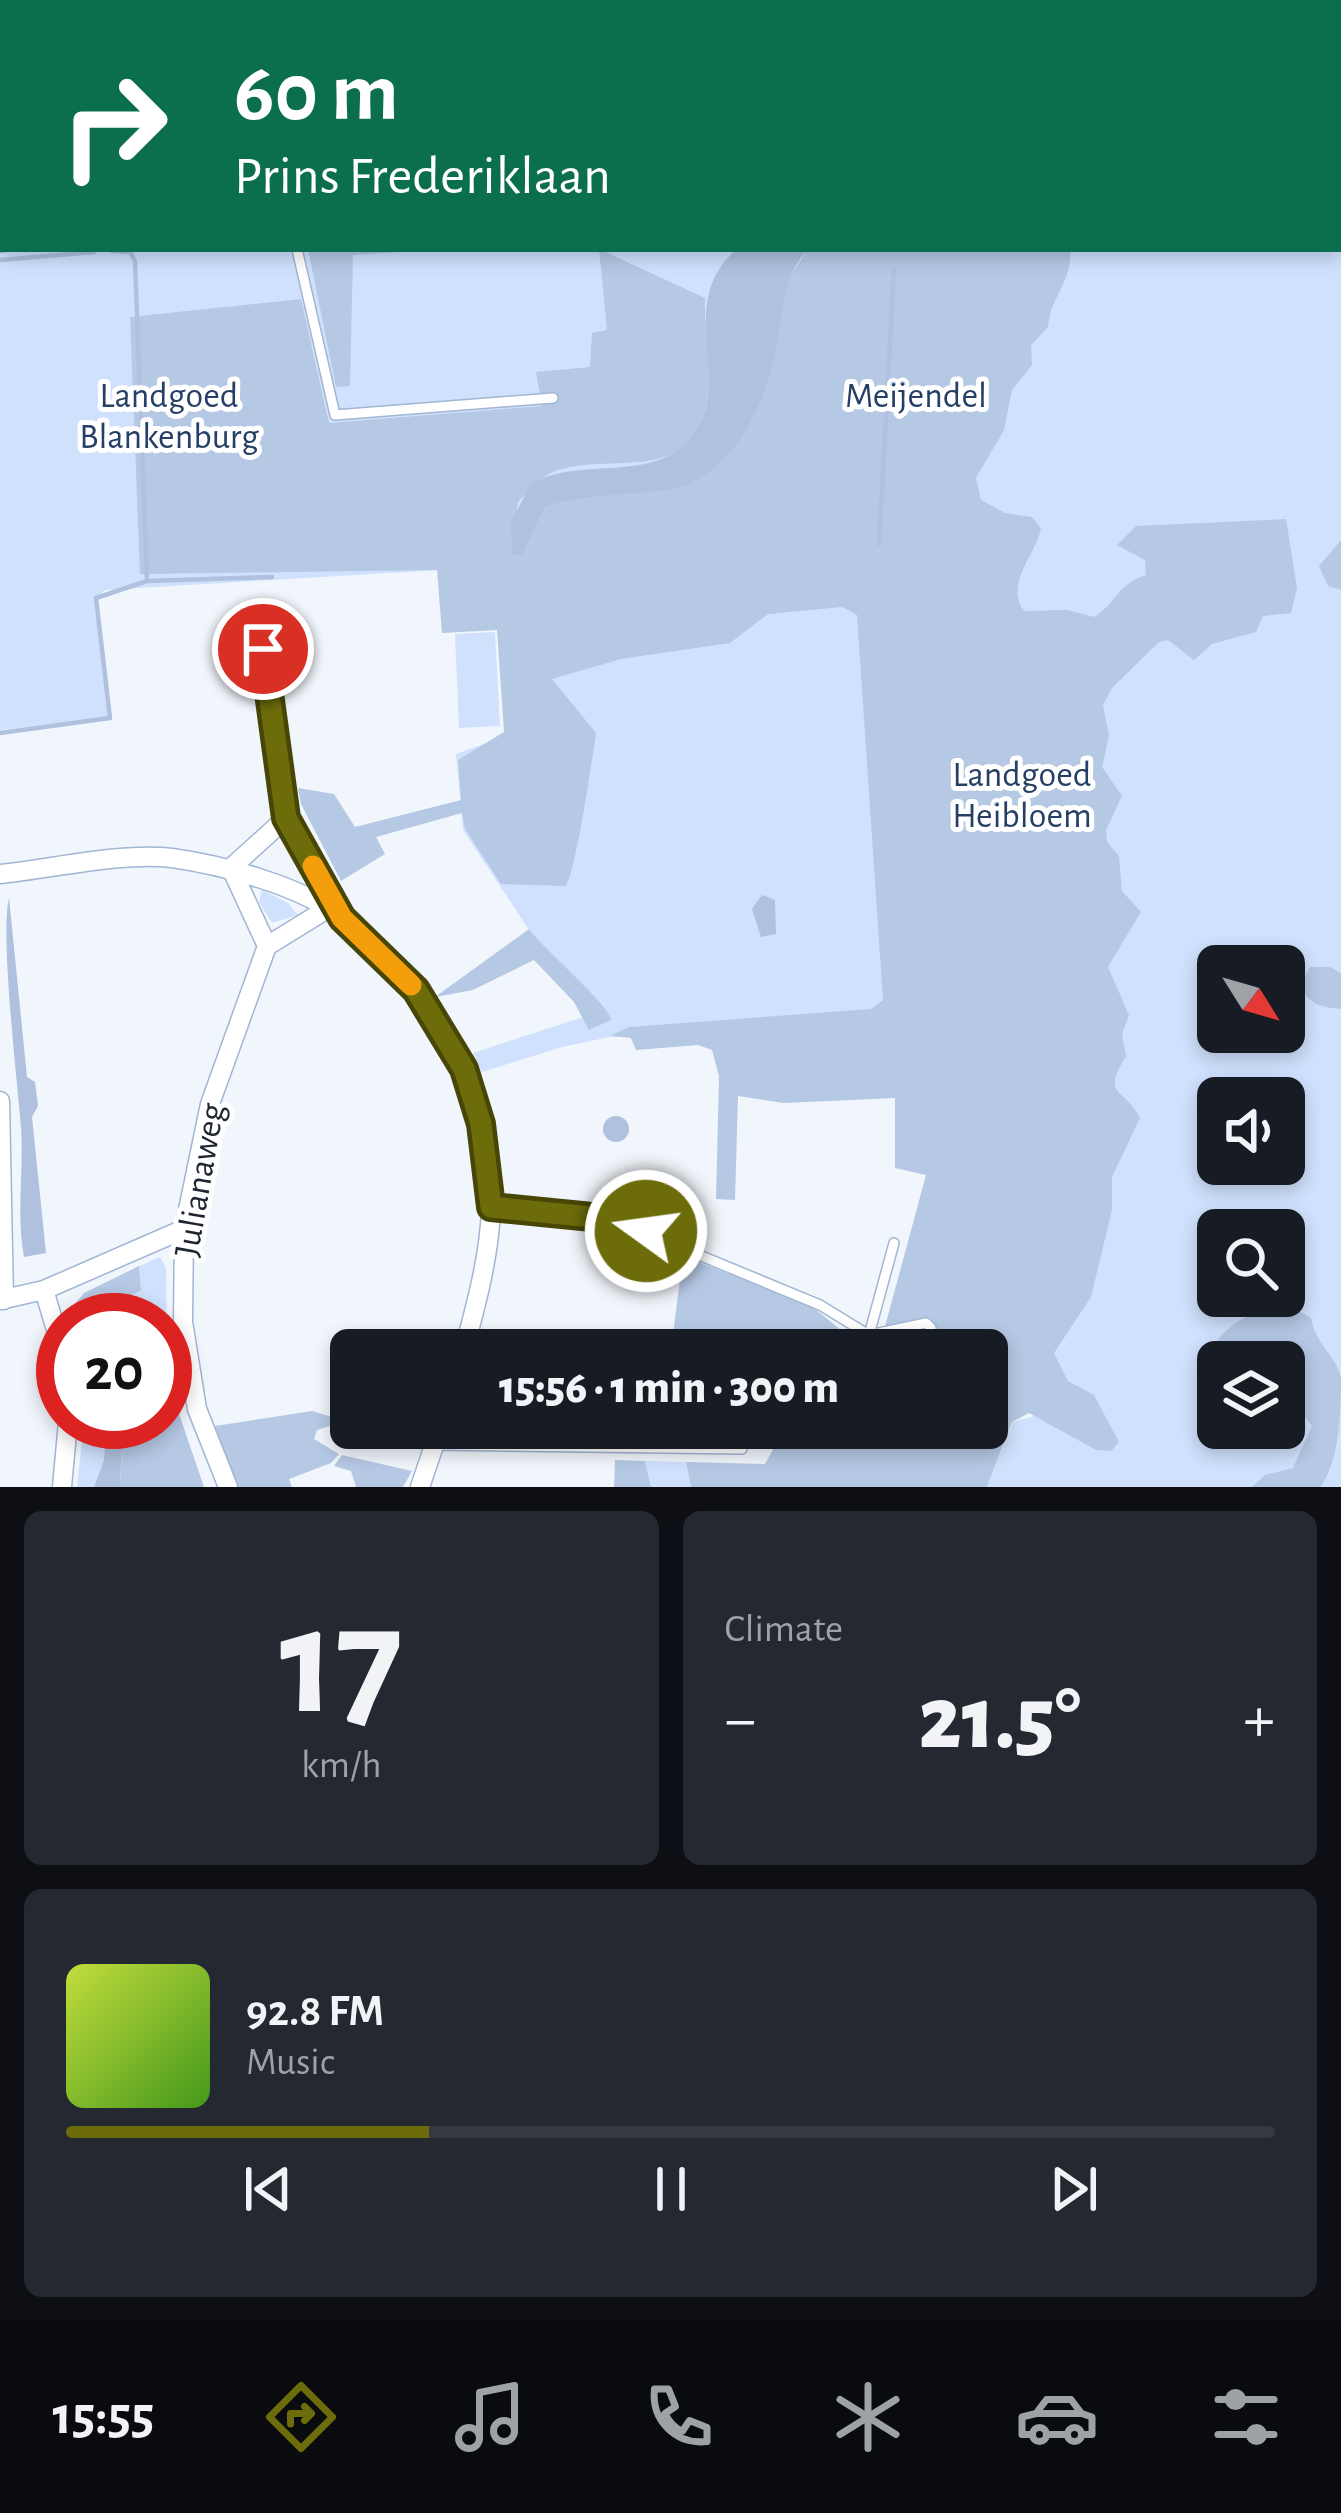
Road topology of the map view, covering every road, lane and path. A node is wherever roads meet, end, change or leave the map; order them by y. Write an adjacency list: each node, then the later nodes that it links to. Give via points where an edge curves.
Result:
1 (298, 252): 2 (lane, via 335,415)
2 (553, 398)
3 (263, 649): 4 (street)
4 (286, 818): 5 (street); 7 (street)
5 (231, 868): 6 (street, via 166,857); 7 (street); 8 (street)
6 (0, 874)
7 (335, 914): 8 (street); 10 (street, via 416,990 464,1069 481,1124)
8 (268, 946): 11 (street, Julianaweg, via 210,1103)
9 (0, 1101): 15 (street)
10 (491, 1207): 16 (street); 17 (lane, via 612,1219)
11 (184, 1229): 13 (street); 24 (street, Julianaweg, via 183,1322 194,1387)
12 (894, 1243): 18 (lane)
13 (44, 1290): 14 (street); 15 (street)
14 (45, 1293)
15 (2, 1300)
16 (468, 1329)
17 (859, 1329)
18 (871, 1329)
19 (898, 1329): 20 (lane)
20 (932, 1329)
21 (66, 1449): 23 (street)
22 (433, 1449): 25 (street)
23 (62, 1487)
24 (228, 1487)
25 (420, 1487)

